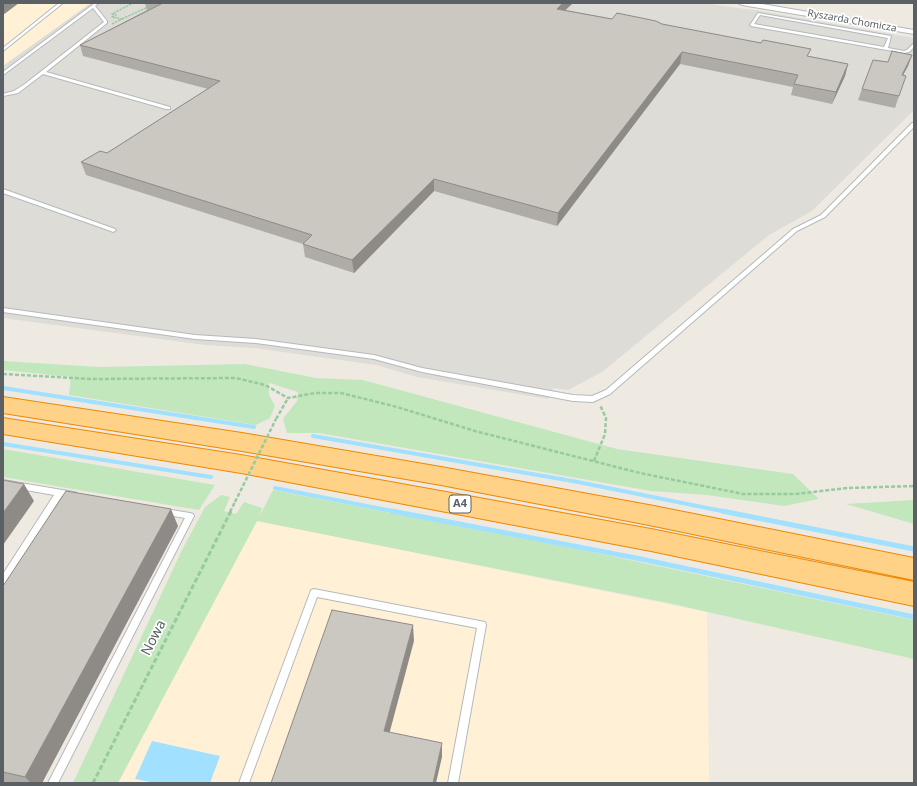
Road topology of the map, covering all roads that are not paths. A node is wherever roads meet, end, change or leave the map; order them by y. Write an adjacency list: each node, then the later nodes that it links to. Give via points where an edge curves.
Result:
1 (61, 3): 8 (lane)
2 (103, 3): 4 (lane)
3 (742, 3): 5 (street, Ryszarda Chomicza)
4 (95, 5): 9 (lane, via 106,22); 10 (lane)
5 (914, 32)
6 (914, 44): 7 (lane, via 904,52)
7 (886, 49): 7 (lane, via 776,29 752,24 759,14 890,37)
8 (3, 50)
9 (44, 73): 11 (lane, via 16,92); 12 (lane)
10 (3, 74)
11 (3, 95)
12 (168, 108)
13 (914, 124): 16 (lane, via 823,216 795,230 608,392 593,398 573,398 422,370 374,356 256,340 195,337)
14 (3, 191): 15 (lane)
15 (113, 230)
16 (3, 310)
17 (3, 405): 23 (highway, A4, via 434,475 647,514)
18 (3, 426): 25 (highway, A4, via 257,467 651,540)
19 (3, 483): 20 (lane)
20 (60, 493): 21 (lane); 24 (lane)
21 (83, 497)
22 (152, 509): 26 (lane, via 190,516)
23 (914, 569)
24 (3, 581)
25 (914, 594)
26 (53, 783)
27 (244, 783): 28 (lane, via 314,593 482,625)
28 (452, 783)

